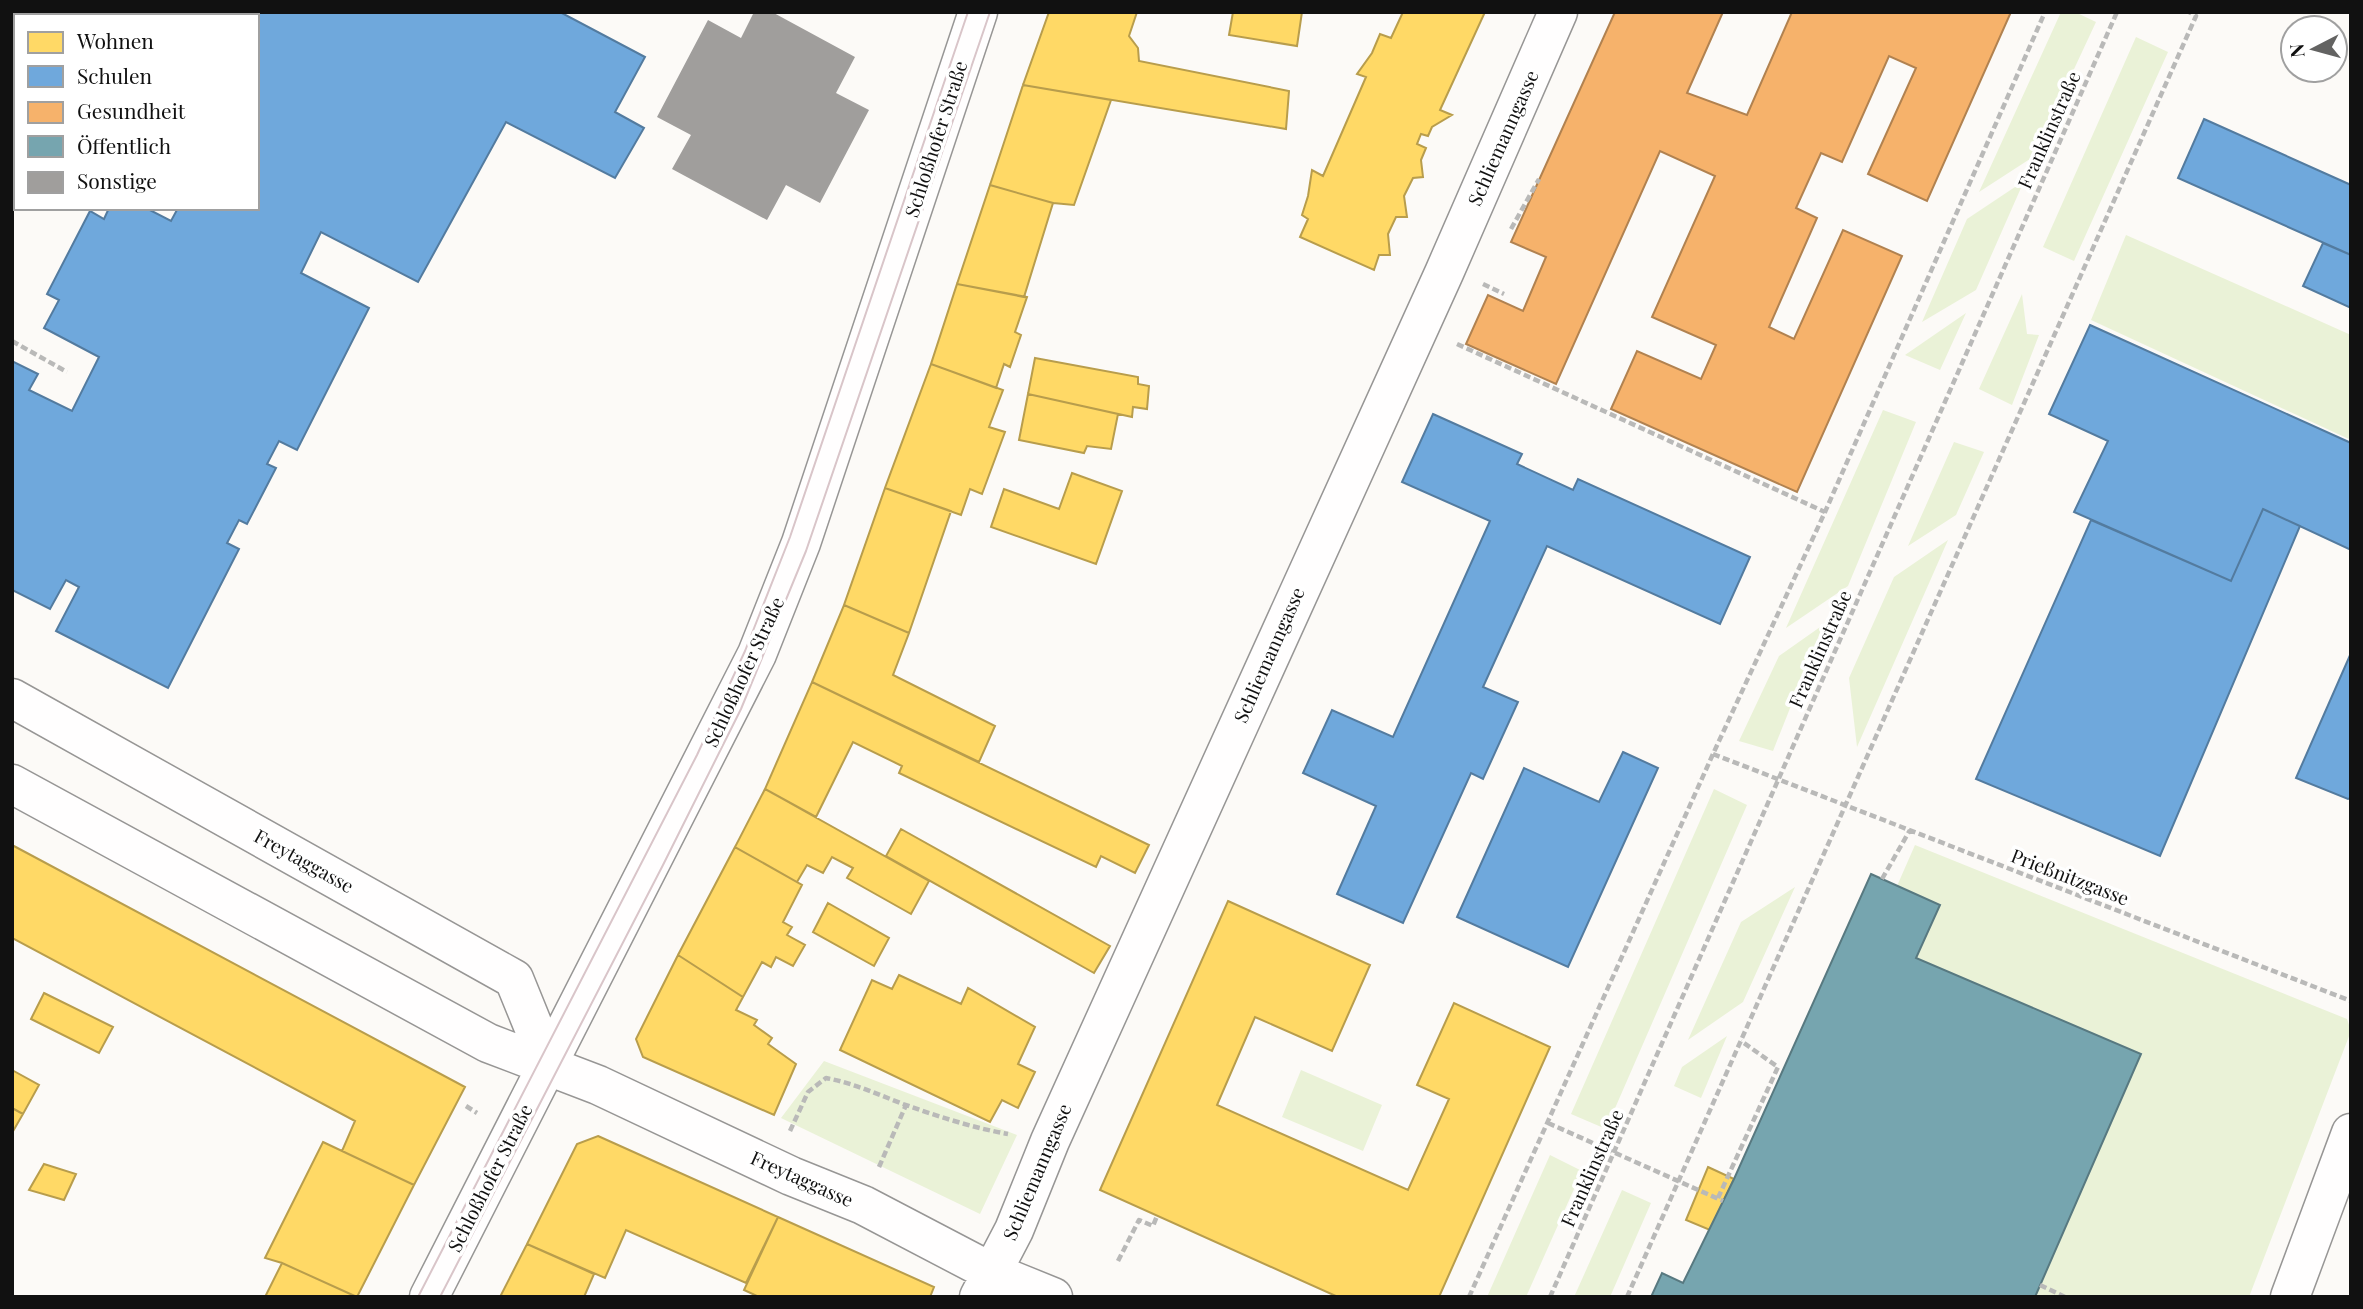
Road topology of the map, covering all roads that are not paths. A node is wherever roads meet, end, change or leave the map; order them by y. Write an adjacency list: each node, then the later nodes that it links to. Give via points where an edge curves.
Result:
1 (978, 12): 5 (street, Schloßhofer Straße, via 801,543 762,641)
2 (1558, 12): 7 (street, Schliemanngasse, via 1049,1141 1014,1230)
3 (12, 698): 5 (street, Freytaggasse, via 514,979)
4 (12, 784): 5 (street, Freytaggasse, via 488,1043)
5 (549, 1065): 7 (street, Freytaggasse, via 863,1205); 8 (street, Schloßhofer Straße)
6 (2351, 1133): 10 (street)
7 (985, 1284): 9 (street, Freytaggasse)
8 (429, 1297)
9 (1053, 1297)
10 (2290, 1297)

